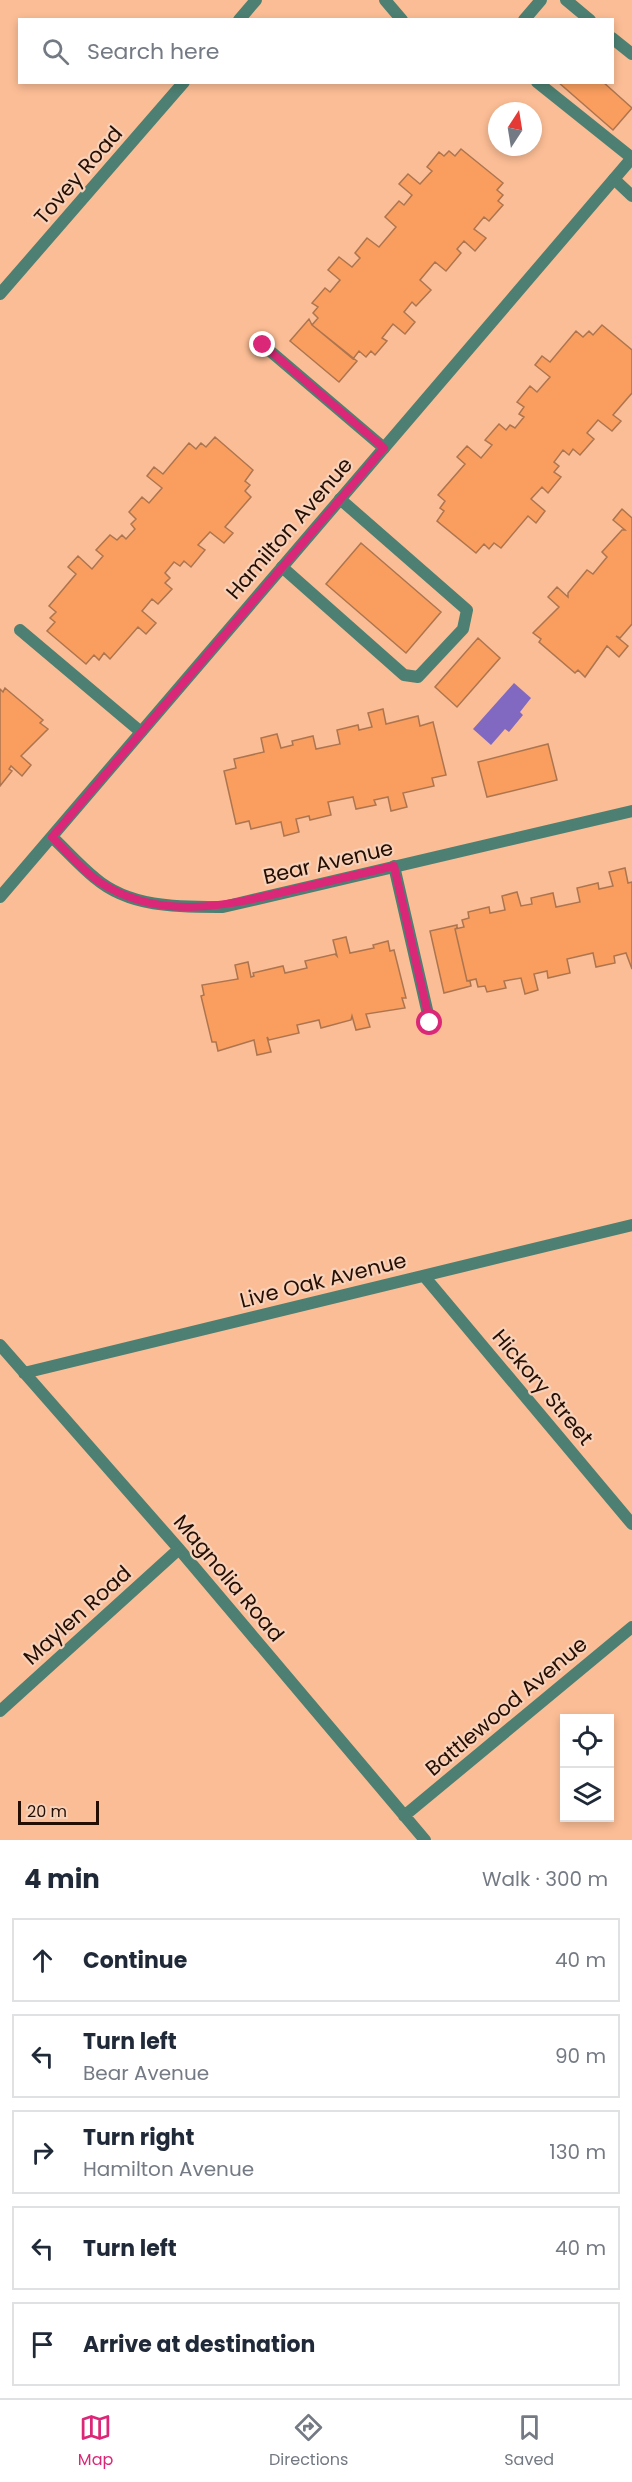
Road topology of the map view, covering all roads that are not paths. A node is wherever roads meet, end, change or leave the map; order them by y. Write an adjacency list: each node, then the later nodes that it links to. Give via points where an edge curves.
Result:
1 (256, 0): 5 (street)
2 (385, 0): 6 (street)
3 (541, 0): 7 (street)
4 (566, 0): 8 (street)
5 (241, 18)
6 (400, 18)
7 (526, 18)
8 (588, 18)
9 (614, 40): 10 (street)
10 (632, 54)
11 (182, 84): 16 (street, Tovey Road)
12 (540, 84): 13 (street)
13 (632, 158): 14 (street, Hamilton Avenue)
14 (614, 179): 15 (street); 18 (street, Hamilton Avenue)
15 (632, 196)
16 (0, 294)
17 (263, 345): 18 (street)
18 (384, 448): 19 (street, Hamilton Avenue)
19 (340, 499): 20 (street, Hamilton Avenue); 20 (street, via 467,610 463,629 418,677 404,675)
20 (282, 567): 22 (street, Hamilton Avenue)
21 (20, 630): 22 (street)
22 (141, 732): 24 (street, Hamilton Avenue)
23 (632, 811): 25 (street, Bear Avenue)
24 (52, 837): 25 (street, Bear Avenue, via 96,880 144,903 180,907 223,907); 26 (street, Hamilton Avenue)
25 (394, 866): 27 (street)
26 (0, 897)
27 (430, 1023)
28 (632, 1225): 29 (street, Live Oak Avenue)
29 (424, 1276): 31 (street, Live Oak Avenue); 32 (street, Hickory Street)
30 (0, 1345): 31 (street, Magnolia Road)
31 (24, 1372): 33 (street, Magnolia Road)
32 (632, 1524)
33 (179, 1549): 35 (street, Maylen Road); 36 (street, Magnolia Road)
34 (632, 1627): 36 (street, Battlewood Avenue)
35 (0, 1711)
36 (404, 1816): 37 (street, Magnolia Road)
37 (425, 1840)

